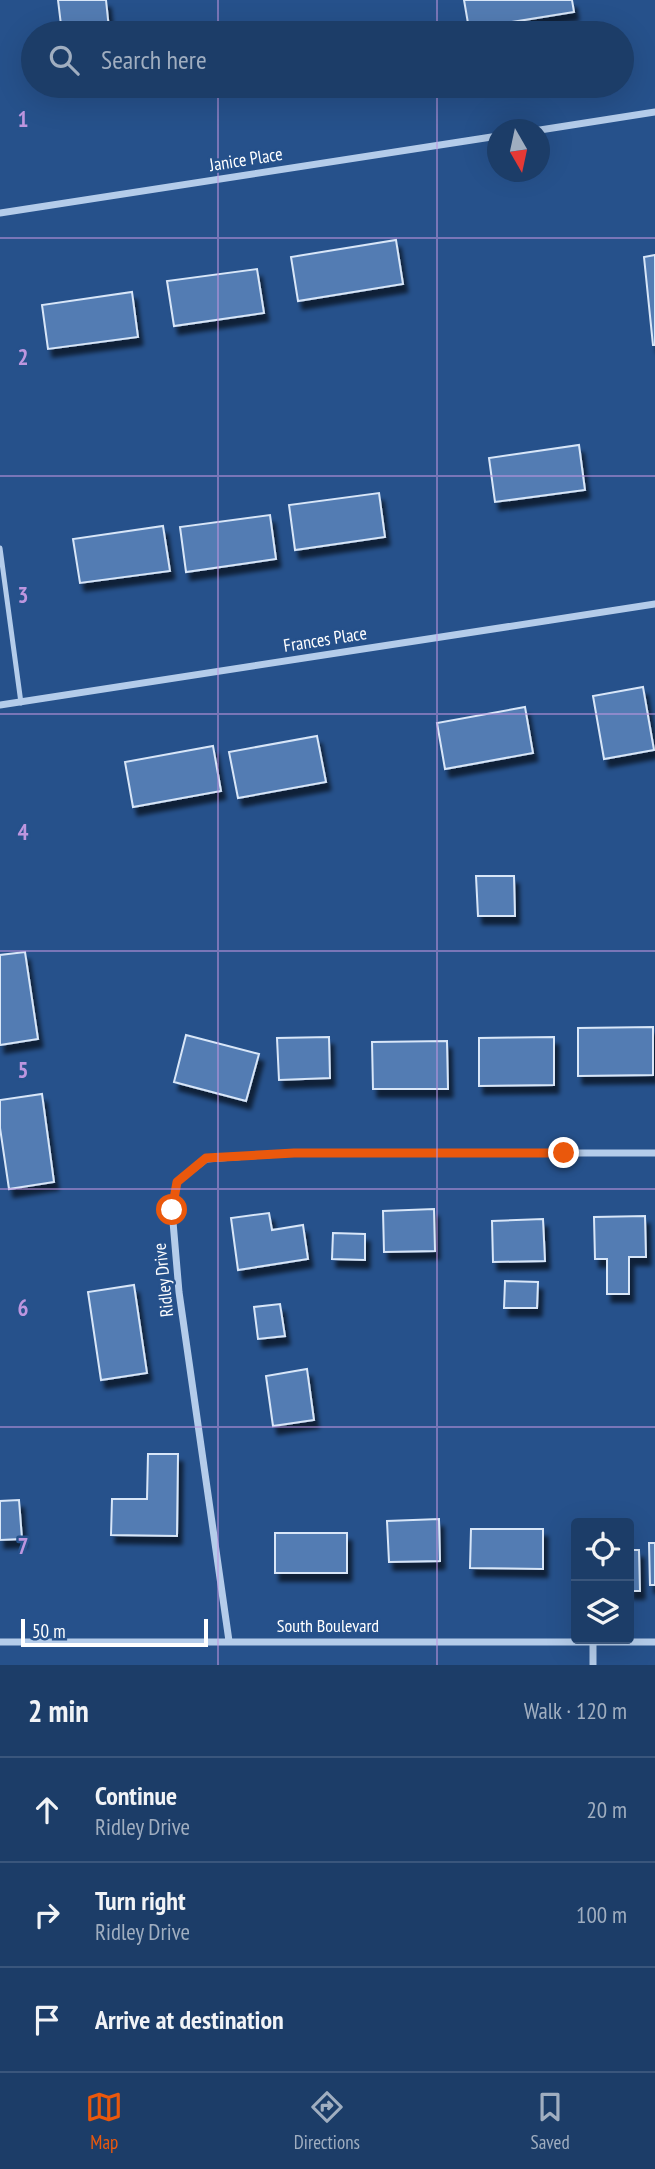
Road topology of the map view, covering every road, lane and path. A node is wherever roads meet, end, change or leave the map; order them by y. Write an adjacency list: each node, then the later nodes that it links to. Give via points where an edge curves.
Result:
1 (655, 112): 2 (street)
2 (550, 128)
3 (487, 138): 4 (street, Janice Place)
4 (0, 213)
5 (0, 548): 7 (lane)
6 (655, 604): 7 (street, Frances Place)
7 (22, 703): 8 (street, Frances Place)
8 (0, 705)
9 (655, 1153): 10 (street, Ridley Drive, via 294,1153 206,1158 177,1182 172,1210 179,1292)
10 (229, 1641): 11 (street, South Boulevard); 12 (street, South Boulevard)
11 (0, 1642)
12 (571, 1642)
13 (634, 1642): 14 (street, South Boulevard)
14 (655, 1642)
15 (593, 1644): 16 (street)
16 (593, 1665)

